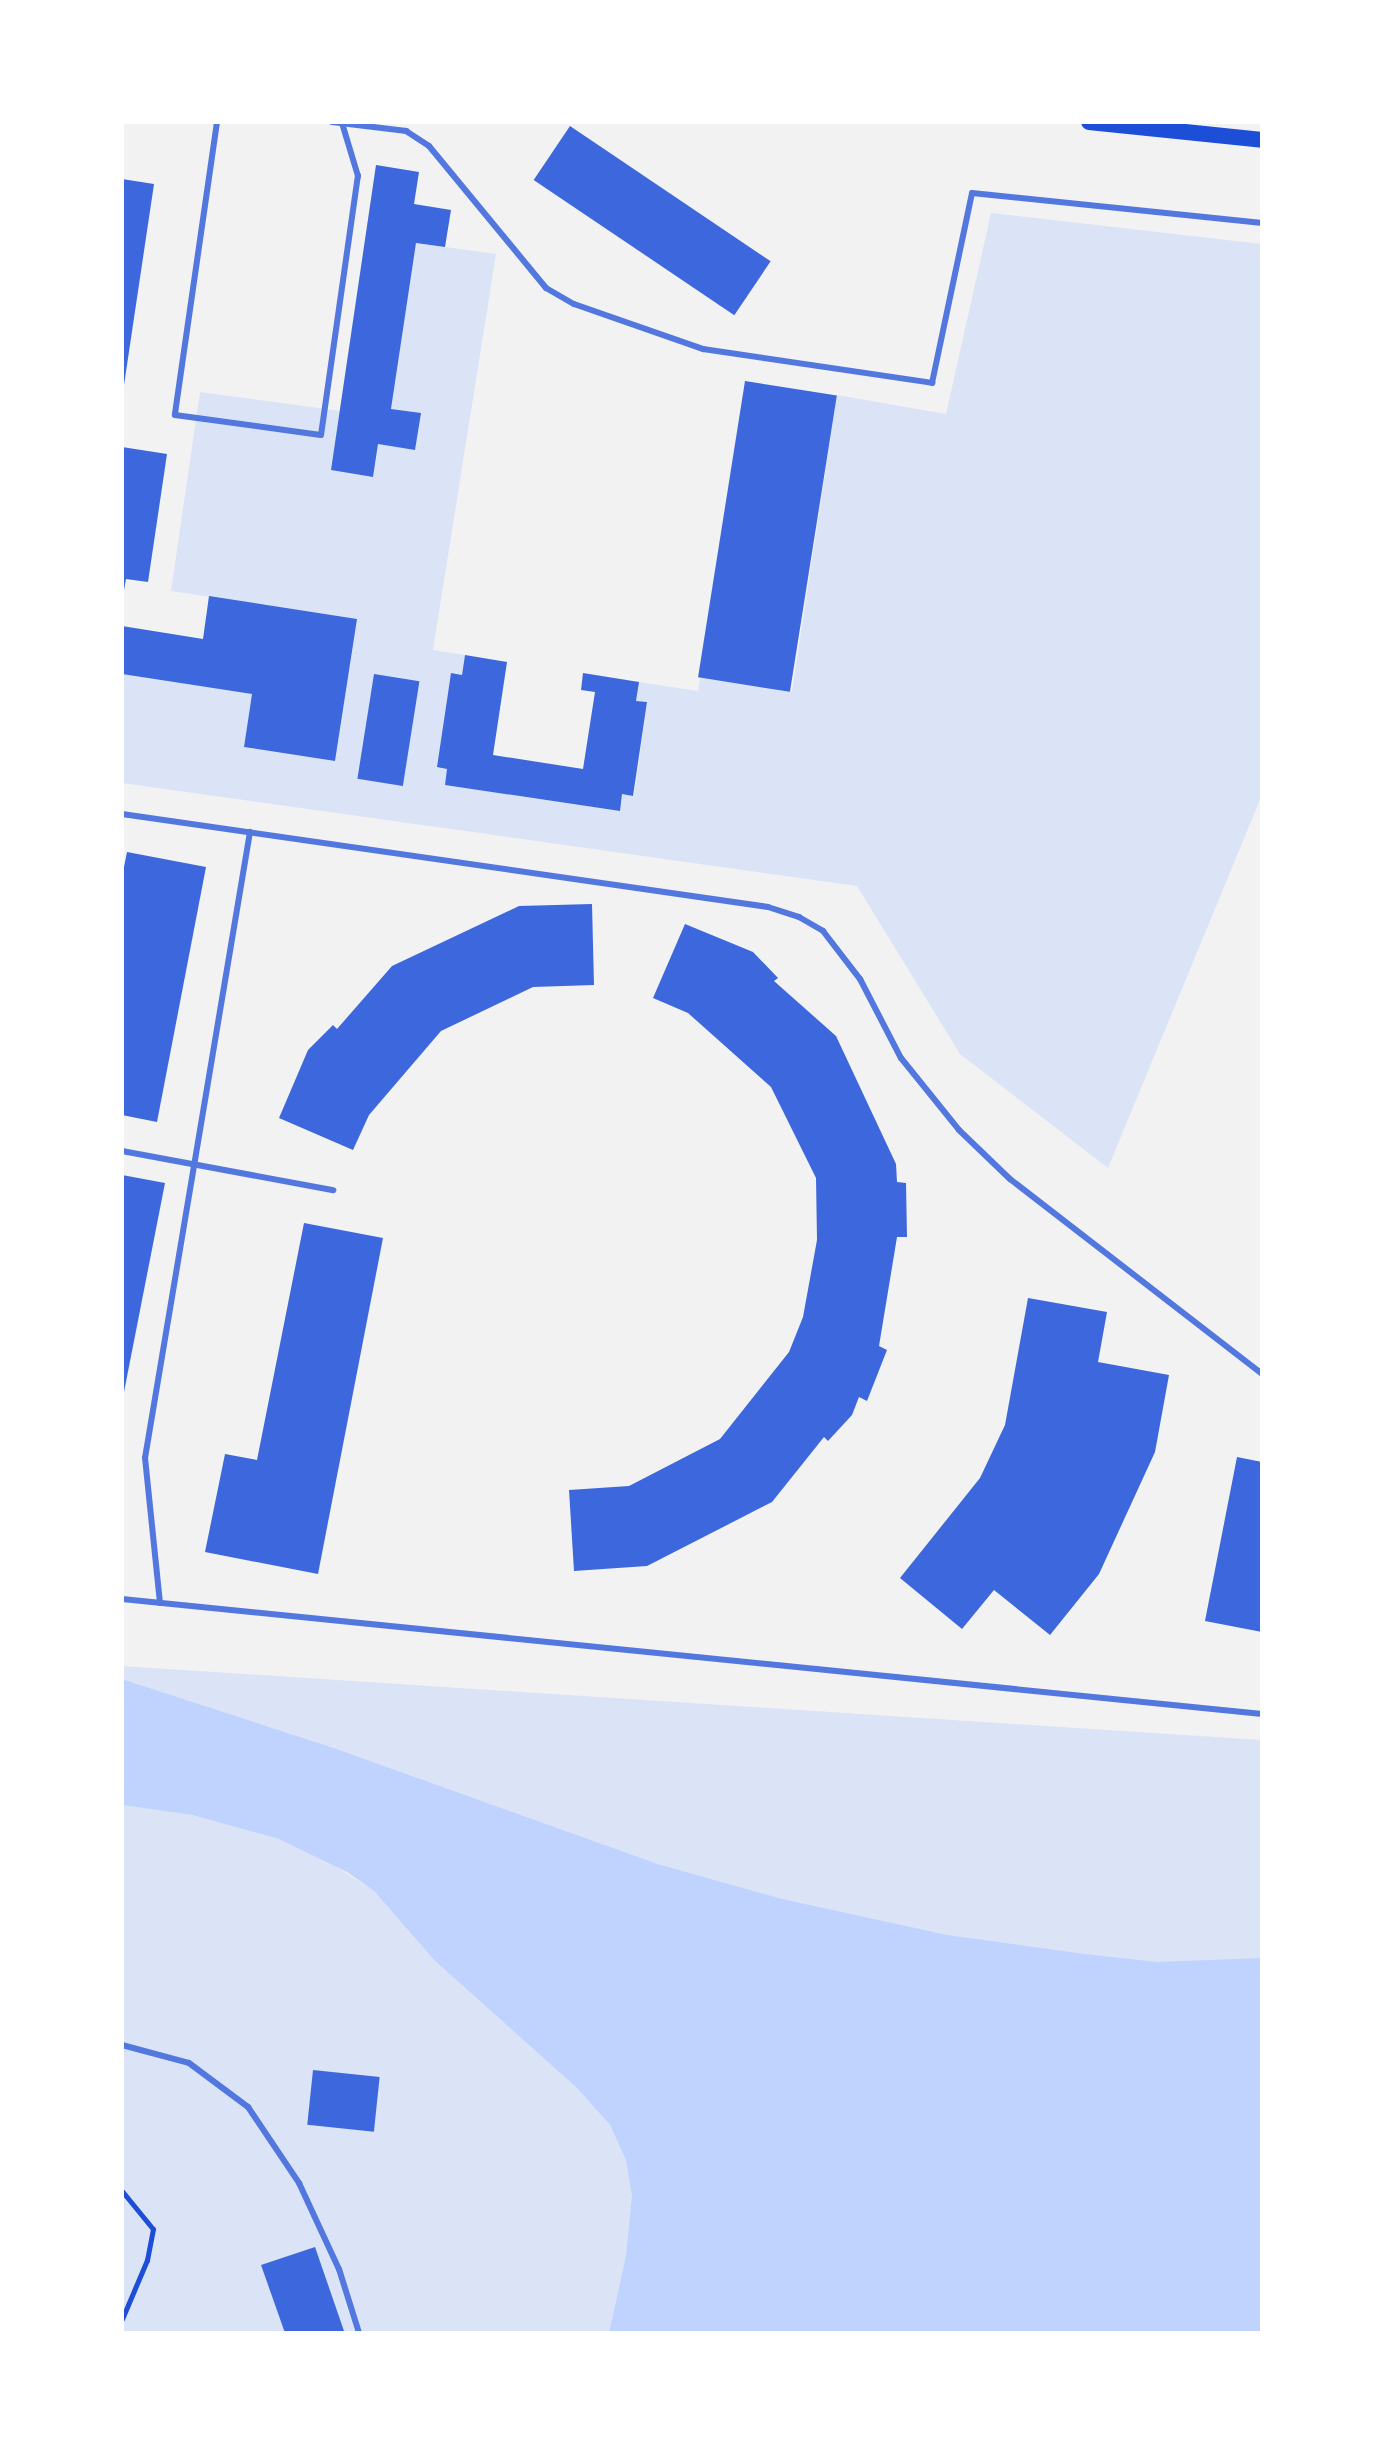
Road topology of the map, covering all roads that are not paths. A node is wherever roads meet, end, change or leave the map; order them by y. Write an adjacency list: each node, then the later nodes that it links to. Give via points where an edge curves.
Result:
1 (217, 122): 4 (lane, via 175,415 321,435 358,176)
2 (332, 122): 4 (lane)
3 (1089, 122): 5 (main road)
4 (342, 123): 6 (lane, via 406,131 429,146 546,288 574,304 703,349 932,383 972,193)
5 (1262, 140)
6 (1262, 223)
7 (122, 814): 8 (lane)
8 (250, 832): 10 (lane); 12 (lane, via 768,907 799,917 823,931 860,979 901,1058 959,1130 1010,1179)
9 (122, 1151): 10 (lane)
10 (194, 1165): 11 (lane); 14 (lane, via 145,1458)
11 (333, 1190)
12 (1262, 1374)
13 (122, 1599): 14 (lane)
14 (160, 1603): 15 (lane)
15 (1262, 1714)
16 (122, 2045): 17 (lane, via 189,2063 248,2107 299,2183 339,2269)
17 (359, 2333)

